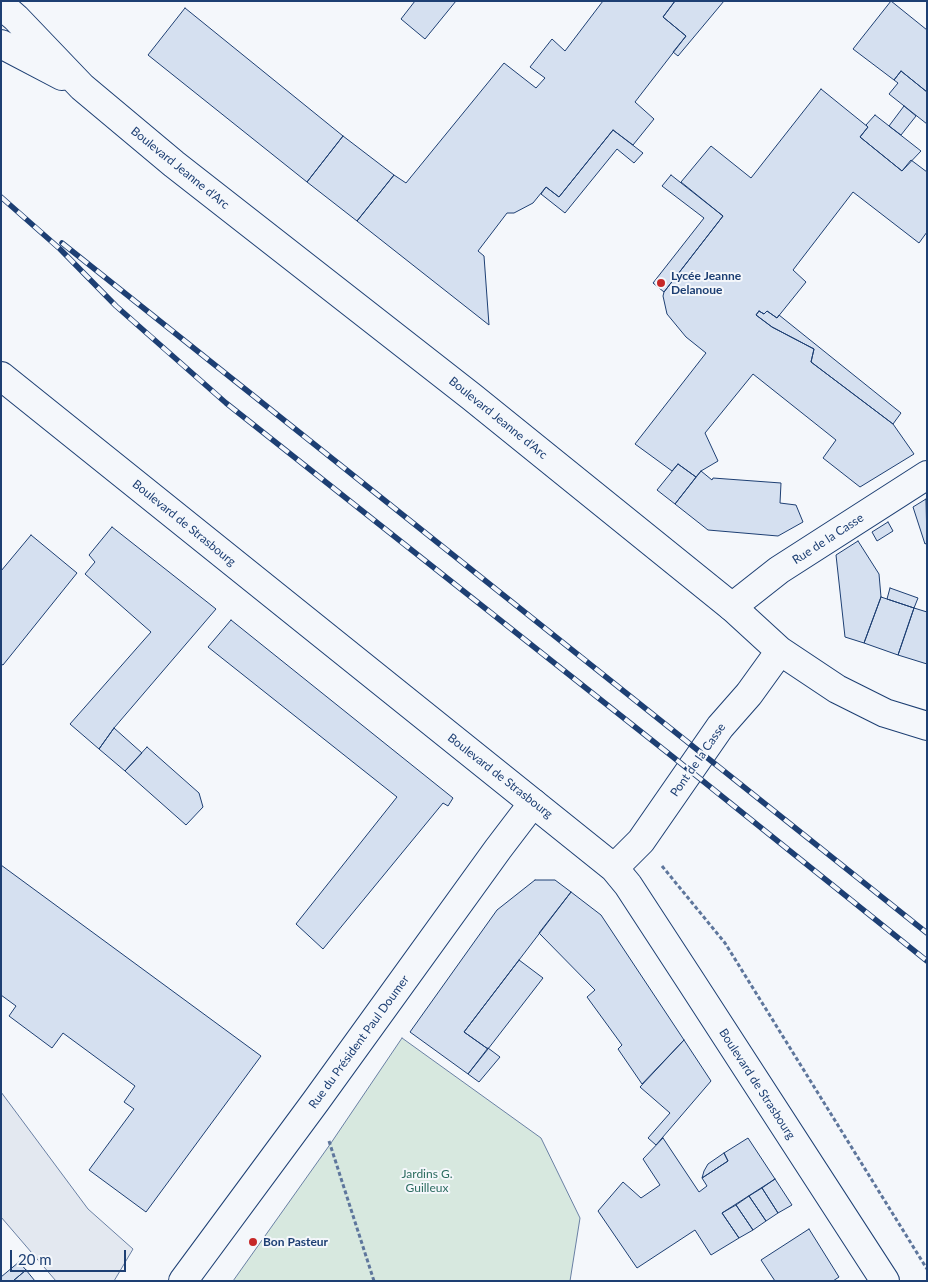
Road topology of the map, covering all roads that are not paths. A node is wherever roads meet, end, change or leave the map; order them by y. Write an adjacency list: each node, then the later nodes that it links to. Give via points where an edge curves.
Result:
1 (1, 5): 3 (street, Boulevard Jeanne d’Arc)
2 (1, 44): 3 (street, Boulevard Jeanne d’Arc)
3 (82, 87): 6 (street, Boulevard Jeanne d’Arc, via 174,164)
4 (1, 376): 9 (street, Boulevard de Strasbourg)
5 (927, 475): 6 (street, Rue de la Casse, via 779,570)
6 (732, 607): 7 (street, Boulevard Jeanne d’Arc)
7 (780, 651): 8 (street, Boulevard Jeanne d’Arc, via 837,689 885,713); 10 (street, Pont de la Casse, via 720,727 641,841)
8 (927, 726)
9 (534, 803): 10 (street, Boulevard de Strasbourg); 11 (street, Rue du Président Paul Doumer)
10 (614, 868): 12 (street, Boulevard de Strasbourg, via 680,964)
11 (183, 1281)
12 (885, 1281)

